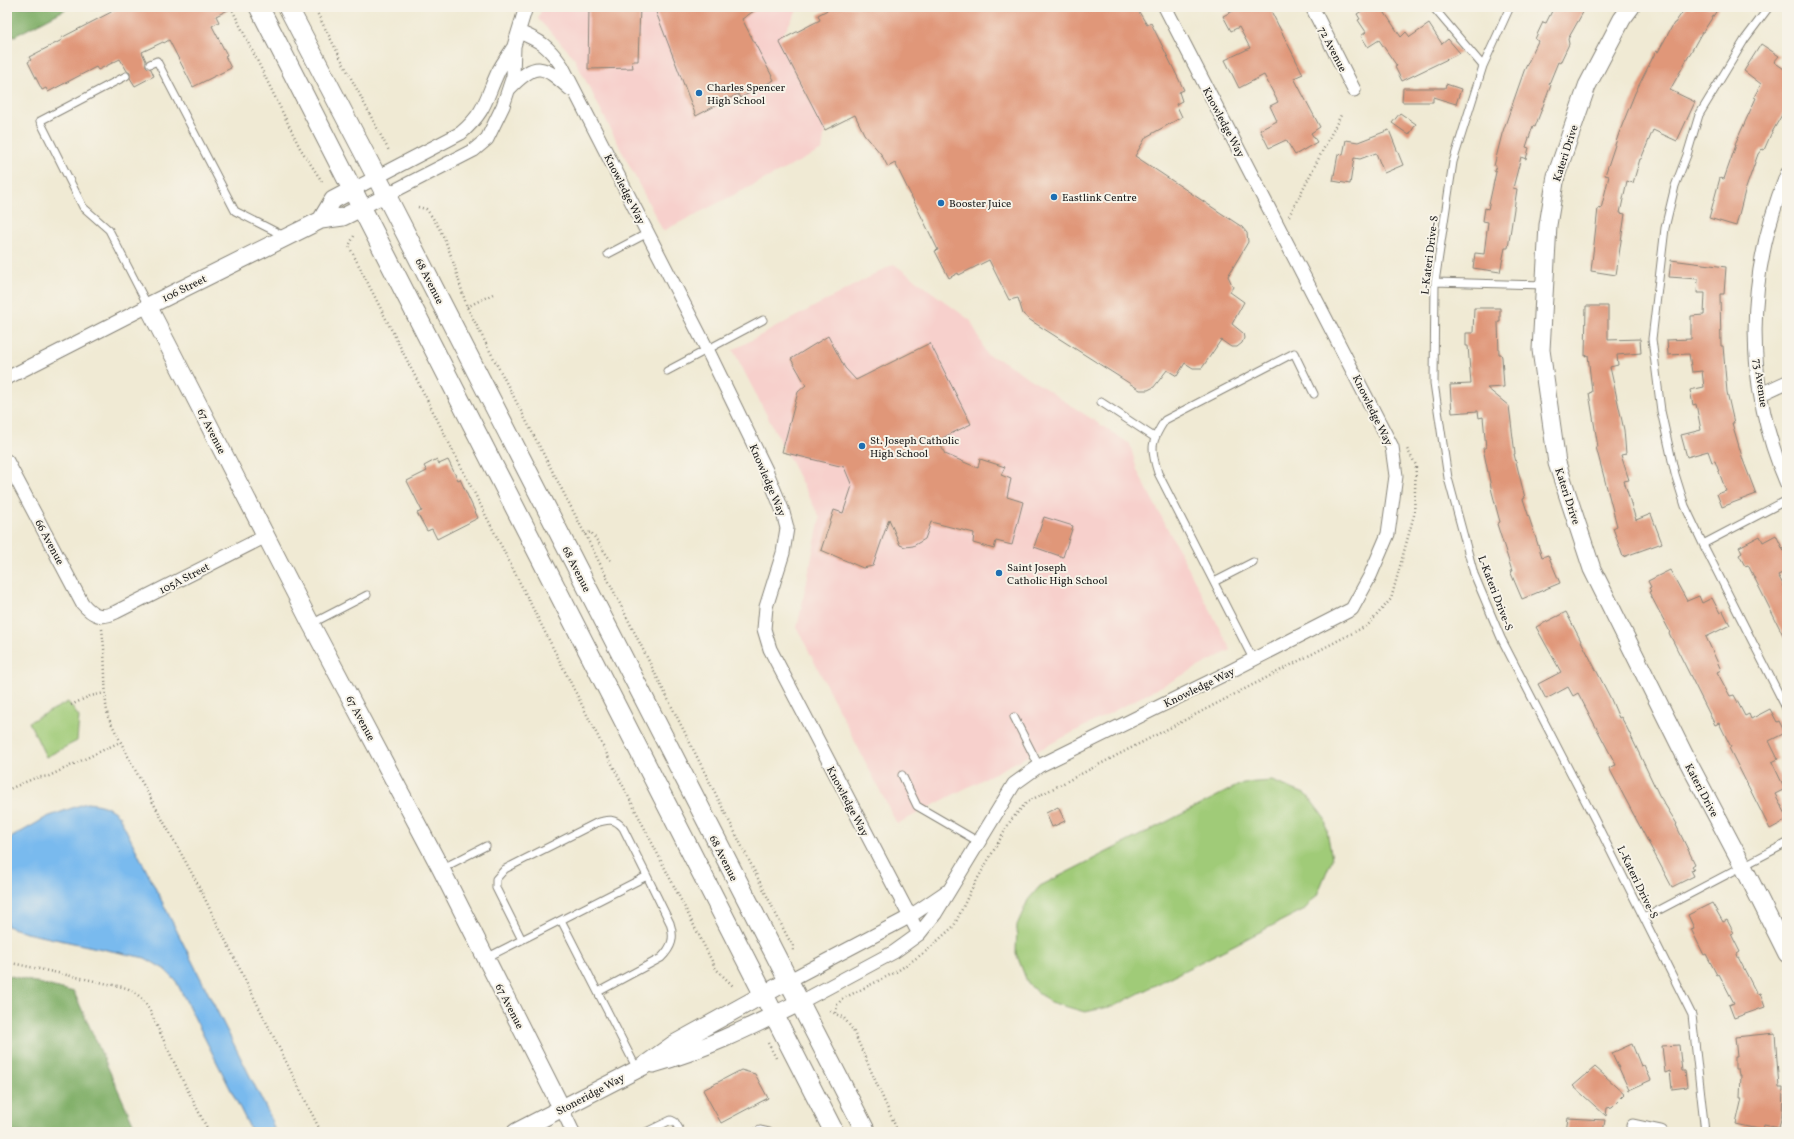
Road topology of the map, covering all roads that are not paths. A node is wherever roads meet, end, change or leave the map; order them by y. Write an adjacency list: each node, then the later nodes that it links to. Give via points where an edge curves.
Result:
1 (259, 7): 20 (main road)
2 (288, 7): 19 (main road, 68 Avenue)
3 (526, 7): 10 (street, Knowledge Way)
4 (1165, 7): 49 (street, Knowledge Way, via 1392,447 1396,476 1388,534 1352,609)
5 (1312, 7): 16 (street, 72 Avenue)
6 (1433, 7): 13 (lane)
7 (1510, 7): 13 (lane, L-Kateri Drive-S)
8 (1631, 7): 28 (street, Kateri Drive, via 1588,86 1556,176 1548,225)
9 (1769, 7): 43 (lane, via 1745,39 1700,115 1675,186 1665,228 1660,266 1652,339 1661,411 1685,506)
10 (519, 32): 11 (street, Knowledge Way); 17 (street, Knowledge Way, via 547,46 562,66)
11 (514, 46): 15 (street, Knowledge Way, via 513,76); 19 (street, Knowledge Way, via 475,121 461,133)
12 (150, 64): 25 (lane, via 157,61 235,210)
13 (1483, 66): 27 (lane, L-Kateri Drive-S, via 1453,162)
14 (126, 76): 29 (lane, via 40,121 83,207 109,230)
15 (508, 90): 17 (street, Knowledge Way, via 526,73 535,69 552,72); 21 (street, Knowledge Way, via 487,139 474,150)
16 (1354, 90)
17 (576, 94): 24 (street, Knowledge Way)
18 (1787, 174): 36 (street, 73 Avenue, via 1764,246 1758,279 1755,330)
19 (377, 177): 20 (street, Knowledge Way); 21 (main road, 68 Avenue)
20 (352, 190): 22 (main road); 23 (street, via 333,200)
21 (386, 195): 22 (street, Knowledge Way); 68 (main road, 68 Avenue)
22 (361, 208): 23 (street, via 343,217); 70 (main road)
23 (321, 220): 25 (street, 106 Street)
24 (648, 233): 26 (lane); 31 (street, Knowledge Way)
25 (286, 237): 29 (street, 106 Street)
26 (608, 254)
27 (1435, 282): 28 (lane); 62 (lane, L-Kateri Drive-S, via 1434,383 1448,478 1474,574 1501,638)
28 (1544, 285): 57 (street, Kateri Drive, via 1541,350 1557,463 1592,569 1684,756)
29 (148, 306): 33 (street, 106 Street); 42 (street, 67 Avenue)
30 (762, 320): 31 (lane)
31 (707, 349): 32 (lane); 61 (street, Knowledge Way, via 766,470 787,528 783,553 766,607 764,629 770,649)
32 (667, 371)
33 (7, 378)
34 (1787, 382): 36 (street)
35 (1314, 394): 38 (lane, via 1294,353 1165,420)
36 (1761, 394): 40 (street, 73 Avenue, via 1771,439)
37 (1101, 402): 38 (lane)
38 (1154, 437): 45 (lane, via 1152,456 1158,473)
39 (7, 461): 47 (street, 66 Avenue, via 82,603 92,615)
40 (1787, 484)
41 (1787, 500): 43 (lane)
42 (266, 536): 47 (street, 105A Street, via 116,612); 48 (street, 67 Avenue)
43 (1703, 544): 50 (lane)
44 (1253, 562): 45 (lane)
45 (1214, 582): 49 (lane)
46 (367, 595): 48 (lane)
47 (100, 617)
48 (311, 624): 58 (street, 67 Avenue)
49 (1254, 660): 52 (street, Knowledge Way)
50 (1787, 710)
51 (1014, 717): 52 (lane)
52 (1039, 766): 54 (street, Knowledge Way, via 1014,784)
53 (902, 774): 54 (lane, via 918,806)
54 (979, 842): 60 (street, Knowledge Way)
55 (1787, 843): 57 (lane)
56 (486, 846): 58 (lane)
57 (1743, 866): 62 (lane); 66 (street, Kateri Drive)
58 (441, 869): 67 (street, 67 Avenue)
59 (647, 876): 63 (lane); 65 (lane, via 623,828 612,820 596,823 512,866 496,879 496,888); 69 (lane, via 670,923 673,942 661,958)
60 (950, 890): 61 (street, Knowledge Way); 64 (street, Knowledge Way)
61 (909, 917): 64 (street, Knowledge Way); 68 (street, Knowledge Way)
62 (1644, 918): 85 (lane, L-Kateri Drive-S, via 1692,1015)
63 (561, 920): 65 (lane); 69 (lane)
64 (919, 934): 71 (street, Knowledge Way, via 894,952)
65 (522, 940): 67 (lane)
66 (1787, 954)
67 (486, 958): 74 (street, 67 Avenue)
68 (788, 981): 70 (street, Knowledge Way); 71 (main road, 68 Avenue)
69 (598, 992): 73 (lane)
70 (763, 994): 72 (main road); 73 (street, Stoneridge Way, via 674,1044)
71 (799, 1003): 72 (street, Knowledge Way); 83 (main road, 68 Avenue)
72 (774, 1016): 73 (street, Stoneridge Way, via 683,1056); 82 (main road)
73 (640, 1068): 74 (street, Stoneridge Way)
74 (562, 1109): 76 (street, Stoneridge Way); 77 (street, 67 Avenue)
75 (1632, 1126): 84 (street)
76 (516, 1132)
77 (573, 1132)
78 (646, 1132): 79 (lane, via 671,1120)
79 (681, 1132)
80 (756, 1132): 81 (lane)
81 (769, 1132)
82 (834, 1132)
83 (866, 1132)
84 (1661, 1132)
85 (1705, 1132)

